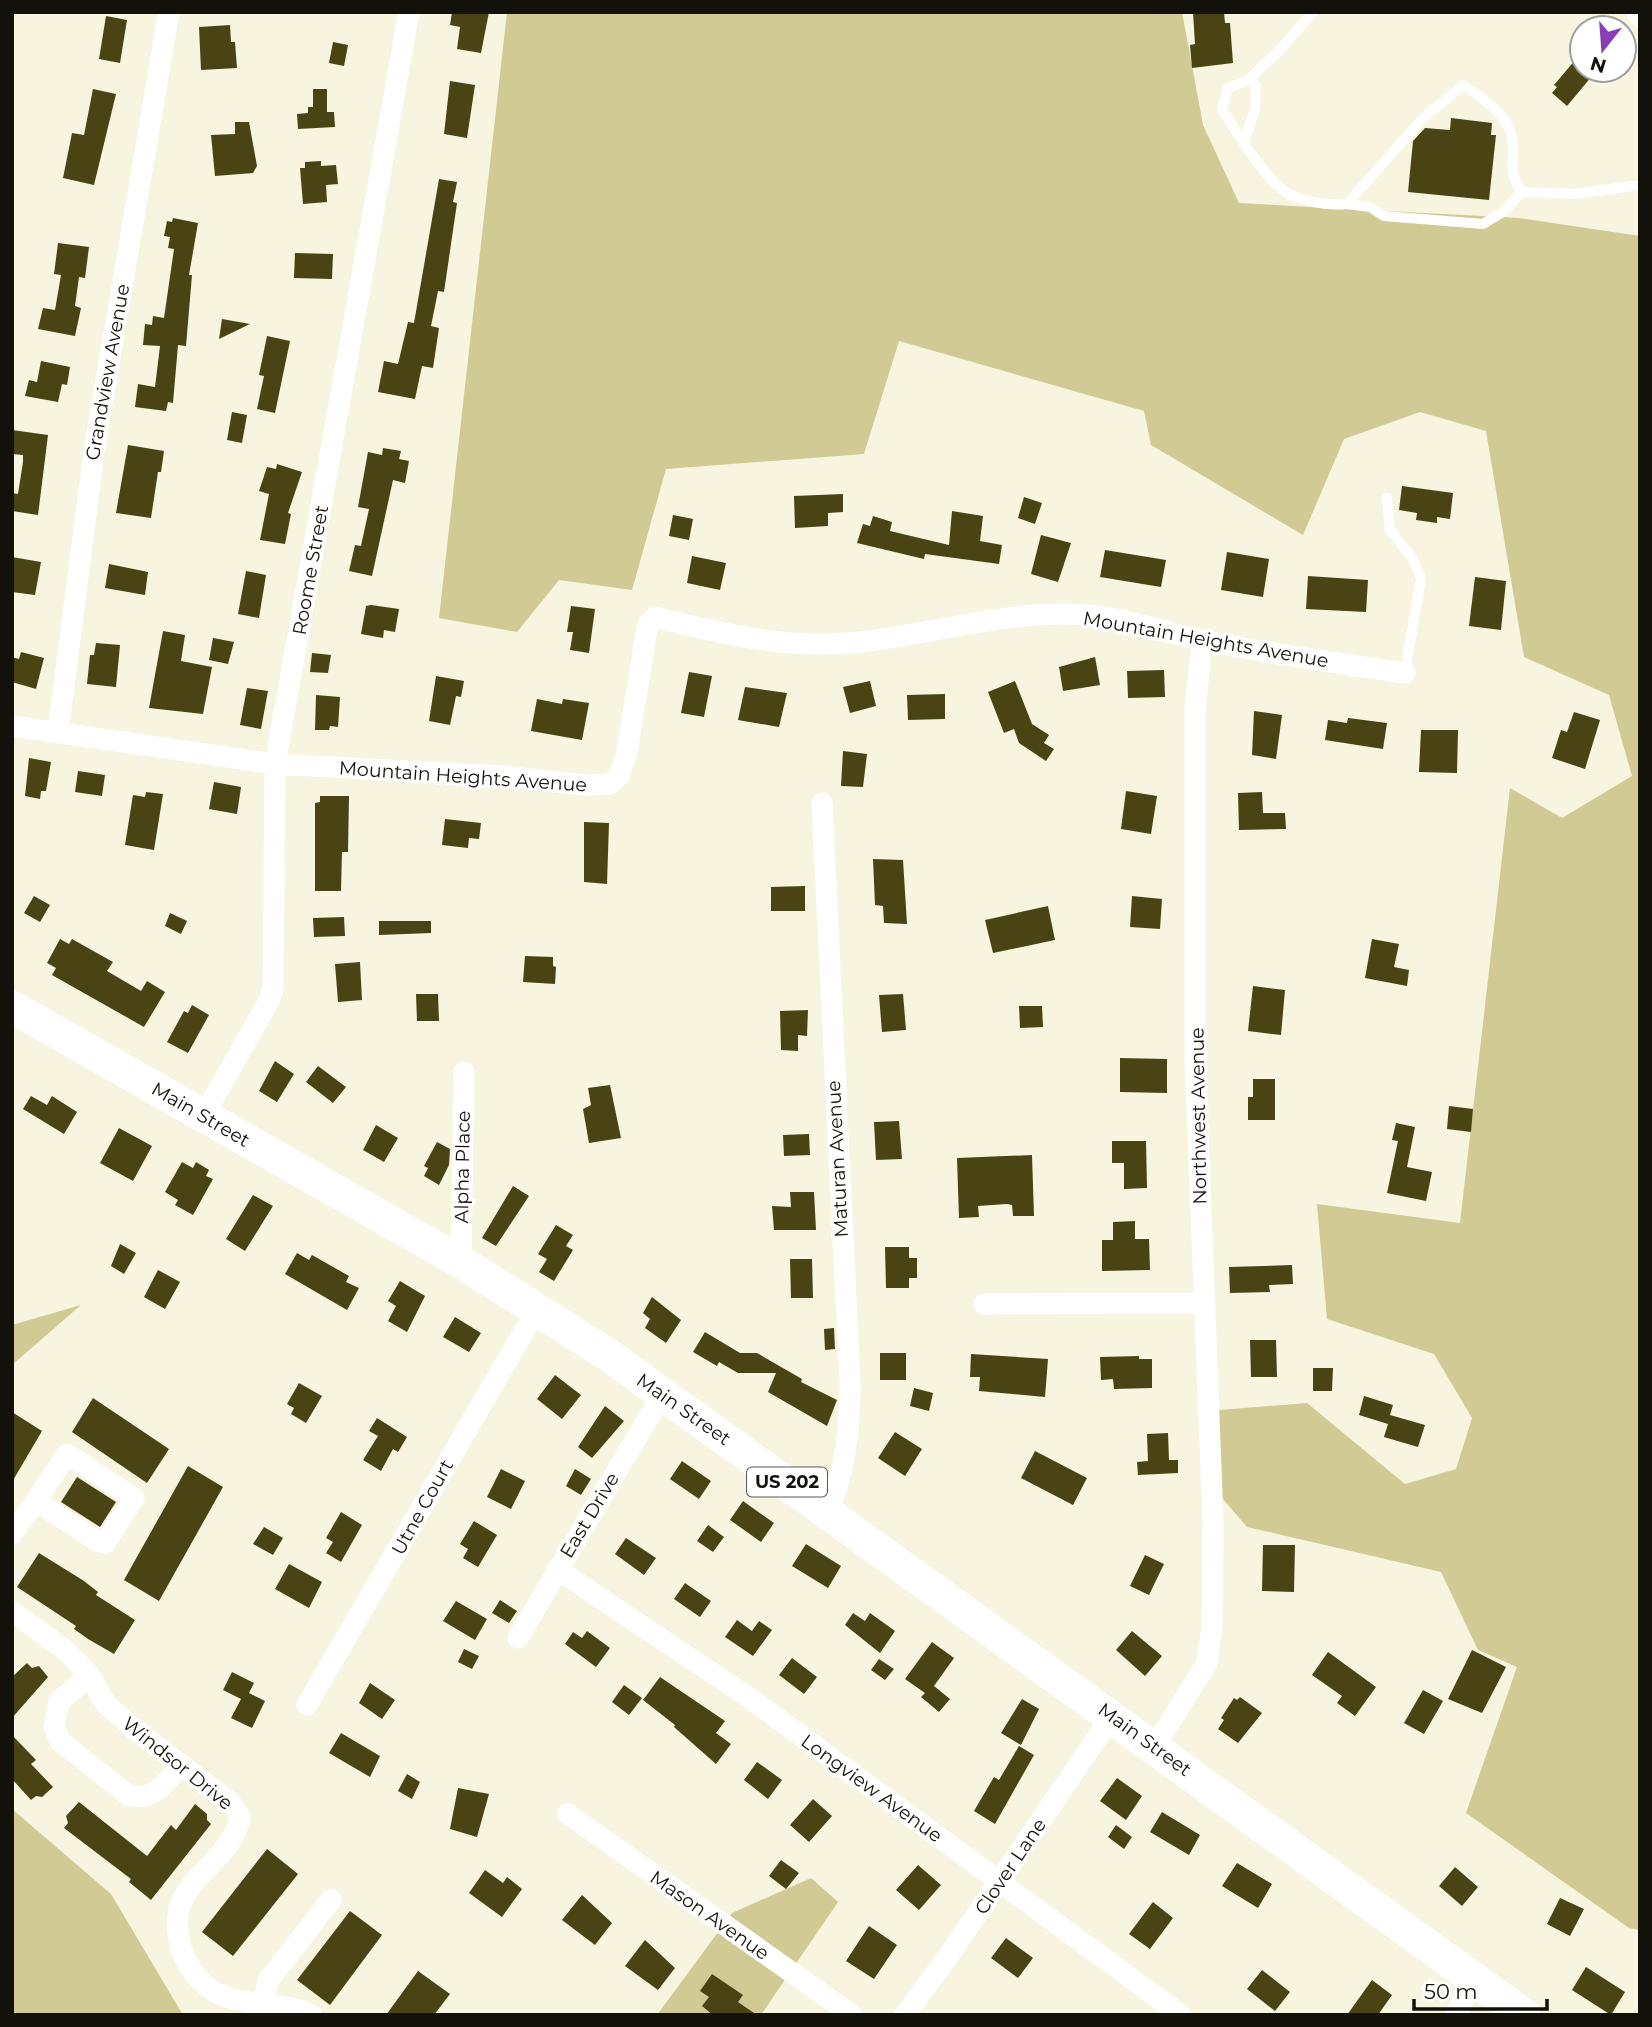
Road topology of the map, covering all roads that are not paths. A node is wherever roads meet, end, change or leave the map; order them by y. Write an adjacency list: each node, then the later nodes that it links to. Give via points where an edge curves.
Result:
1 (169, 12): 15 (street, Grandview Avenue, via 94,451)
2 (409, 12): 16 (street, Roome Street)
3 (1313, 12): 6 (lane)
4 (1636, 12): 5 (street)
5 (1640, 17)
6 (1248, 80): 7 (lane, via 1256,85 1255,109); 7 (lane, via 1228,88 1222,109)
7 (1244, 142): 10 (lane, via 1282,190 1307,200)
8 (1640, 185): 9 (lane, via 1575,194)
9 (1522, 192): 10 (lane, via 1483,224 1384,216 1370,207); 10 (lane, via 1512,178 1512,135 1487,100 1463,85 1422,118)
10 (1347, 204)
11 (1387, 498): 13 (lane, via 1390,530 1413,559 1421,578)
12 (1202, 640): 13 (street, Mountain Heights Avenue); 16 (street, Mountain Heights Avenue, via 1129,621 1074,615 809,645 701,629 655,617 646,635 626,752 619,776 610,784); 22 (street, Northwest Avenue, via 1195,710 1194,847)
13 (1405, 673)
14 (12, 726): 15 (street, Mountain Heights Avenue)
15 (58, 733): 16 (street, Mountain Heights Avenue)
16 (275, 764): 20 (street, Roome Street, via 273,989)
17 (821, 803): 27 (street, Maturan Avenue, via 850,1391 840,1483)
18 (12, 1007): 20 (main road, Main Street / US 202)
19 (464, 1072): 21 (street, Alpha Place)
20 (204, 1115): 21 (main road, Main Street / US 202)
21 (461, 1262): 24 (main road, Main Street / US 202)
22 (1203, 1303): 23 (street); 35 (street, Northwest Avenue, via 1213,1520 1212,1627 1207,1663)
23 (984, 1304)
24 (537, 1309): 25 (main road, Main Street / US 202); 33 (street, Utne Court)
25 (663, 1394): 27 (main road, Main Street / US 202); 29 (street, East Drive)
26 (36, 1502): 26 (street, via 100,1543 108,1541 134,1501 71,1454 65,1456); 28 (street)
27 (828, 1511): 34 (main road, Main Street / US 202)
28 (12, 1534)
29 (557, 1569): 31 (street, East Drive); 38 (street, Longview Avenue, via 751,1699)
30 (12, 1611): 32 (street, Windsor Drive, via 65,1650)
31 (518, 1637)
32 (90, 1676): 36 (street, Windsor Drive, via 106,1704); 36 (street, via 60,1701 54,1726 60,1741 128,1795 140,1798 156,1794)
33 (307, 1705)
34 (1112, 1716): 35 (main road, Main Street / US 202); 38 (street, Clover Lane)
35 (1155, 1746): 40 (main road, Main Street / US 202)
36 (181, 1765): 41 (street, Windsor Drive, via 230,1802 240,1816 238,1831 181,1897 175,1924 185,1963 209,1989)
37 (568, 1814): 43 (street, Mason Avenue)
38 (1000, 1881): 44 (street, Clover Lane); 45 (street, Longview Avenue)
39 (331, 1900): 41 (street, via 268,1981)
40 (1474, 1976): 46 (street); 47 (main road, Main Street / US 202)
41 (264, 2002): 42 (street, Windsor Drive)
42 (312, 2015)
43 (852, 2015)
44 (905, 2015)
45 (1181, 2015)
46 (1456, 2015)
47 (1524, 2015)

